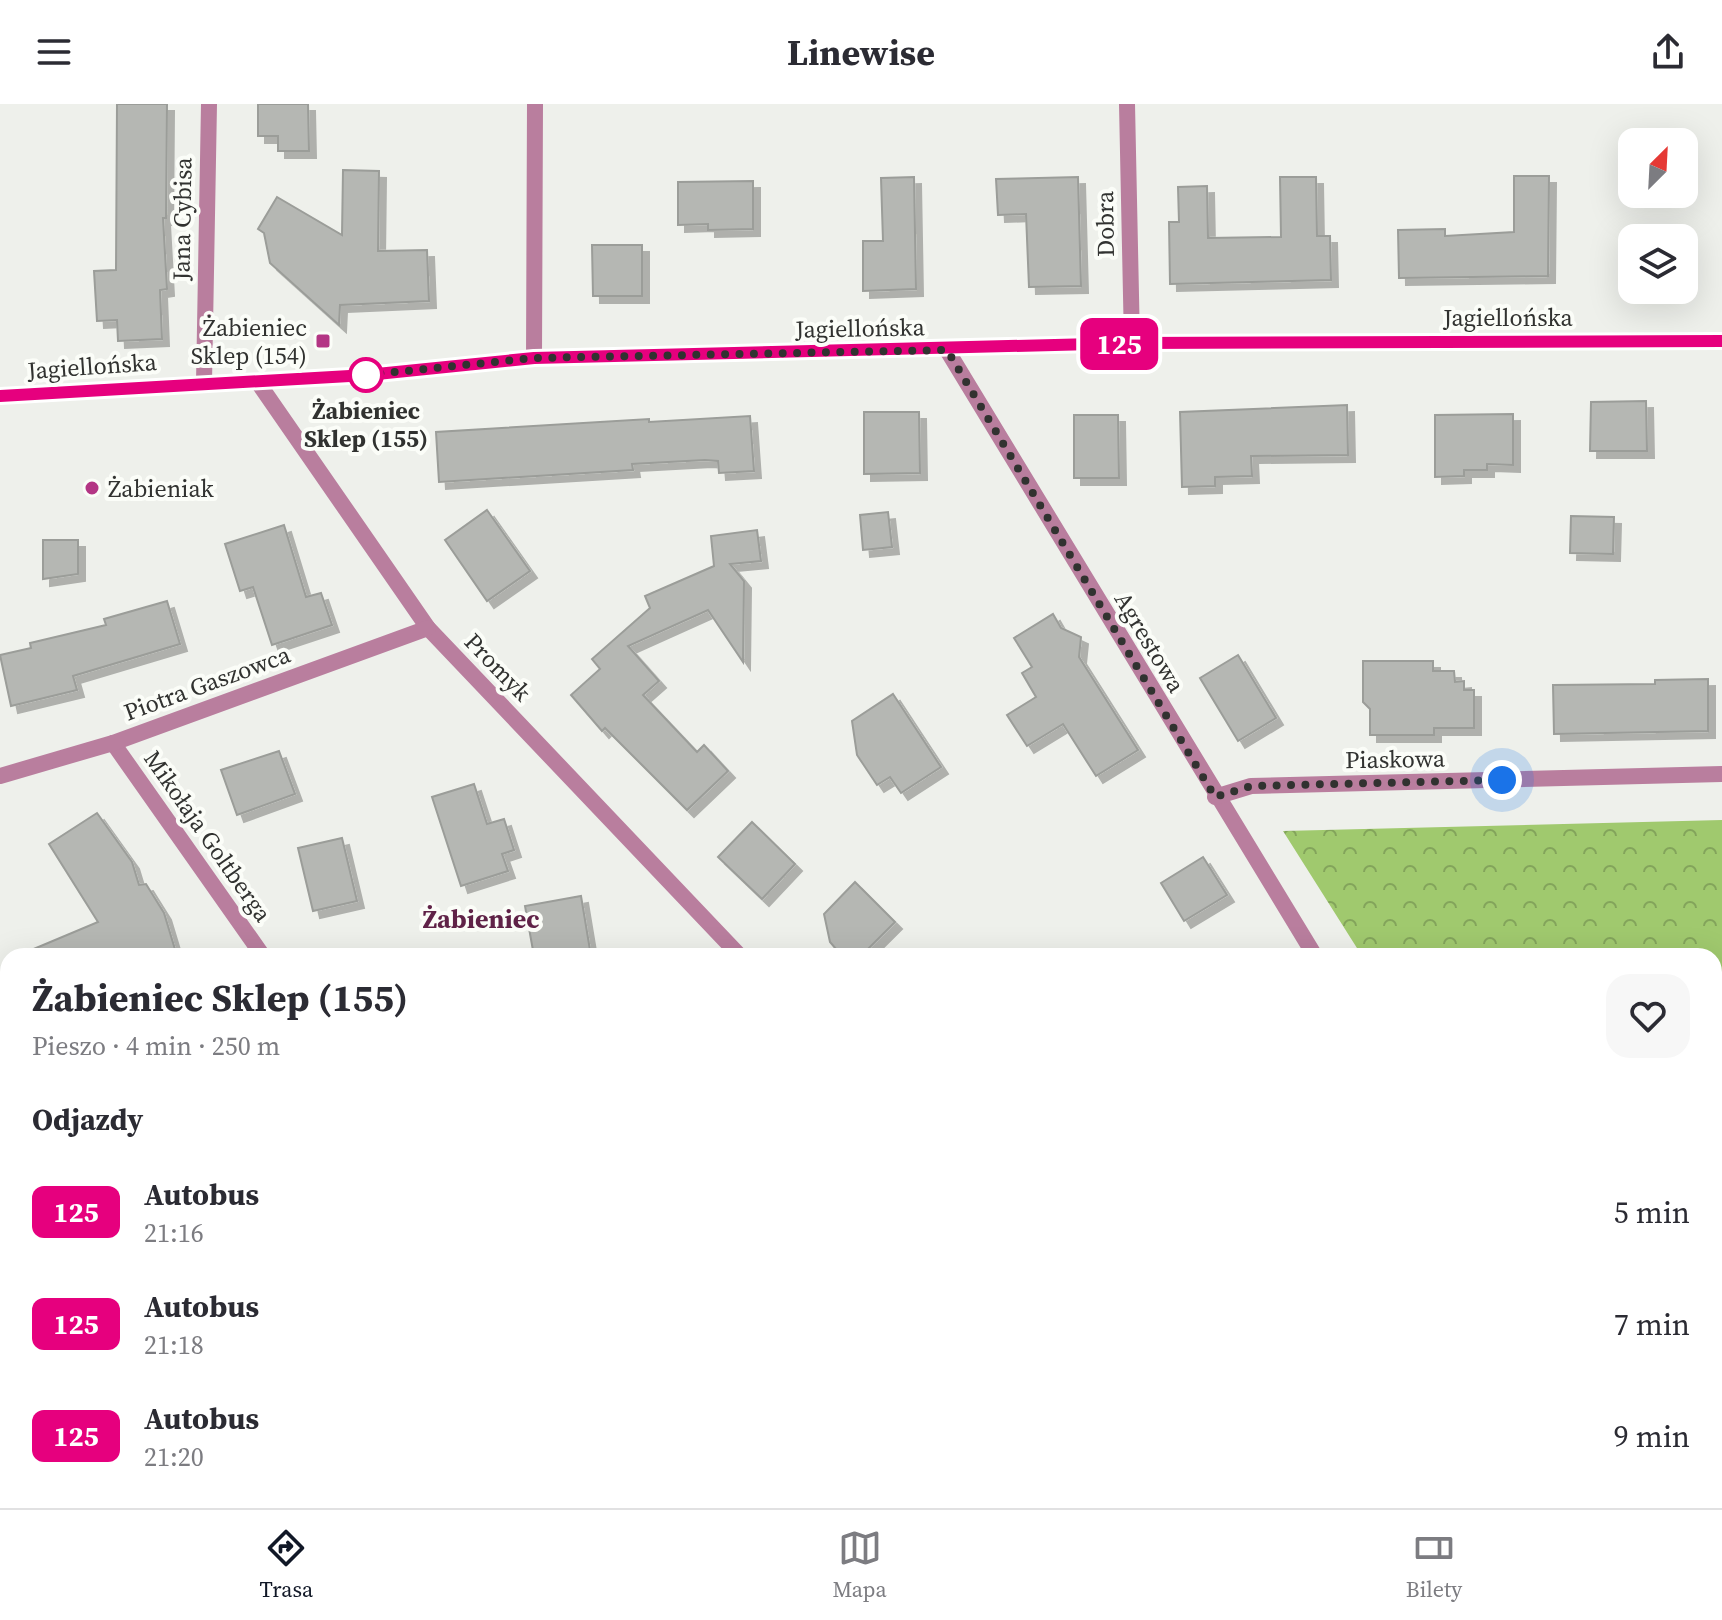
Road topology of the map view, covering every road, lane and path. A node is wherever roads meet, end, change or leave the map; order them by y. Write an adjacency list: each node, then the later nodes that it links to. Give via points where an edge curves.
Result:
1 (209, 104): 9 (street, Jana Cybisa)
2 (535, 104): 7 (street)
3 (1127, 104): 5 (street, Dobra)
4 (1722, 341): 5 (street, Jagiellońska)
5 (1132, 343): 6 (street, Jagiellońska)
6 (947, 350): 7 (street, Jagiellońska); 15 (street, Agrestowa)
7 (534, 358): 8 (street, Jagiellońska)
8 (257, 381): 9 (street, Jagiellońska); 11 (street, Promyk)
9 (204, 383): 10 (street, Jagiellońska)
10 (0, 396)
11 (428, 628): 12 (street, Piotra Gaszowca); 17 (street, Promyk)
12 (113, 743): 14 (street, Piotra Gaszowca); 16 (street, Mikołaja Goltberga)
13 (1722, 774): 15 (street, Piaskowa, via 1251,786)
14 (0, 776)
15 (1215, 797): 18 (street, Agrestowa)
16 (257, 948)
17 (732, 948)
18 (1310, 948)

